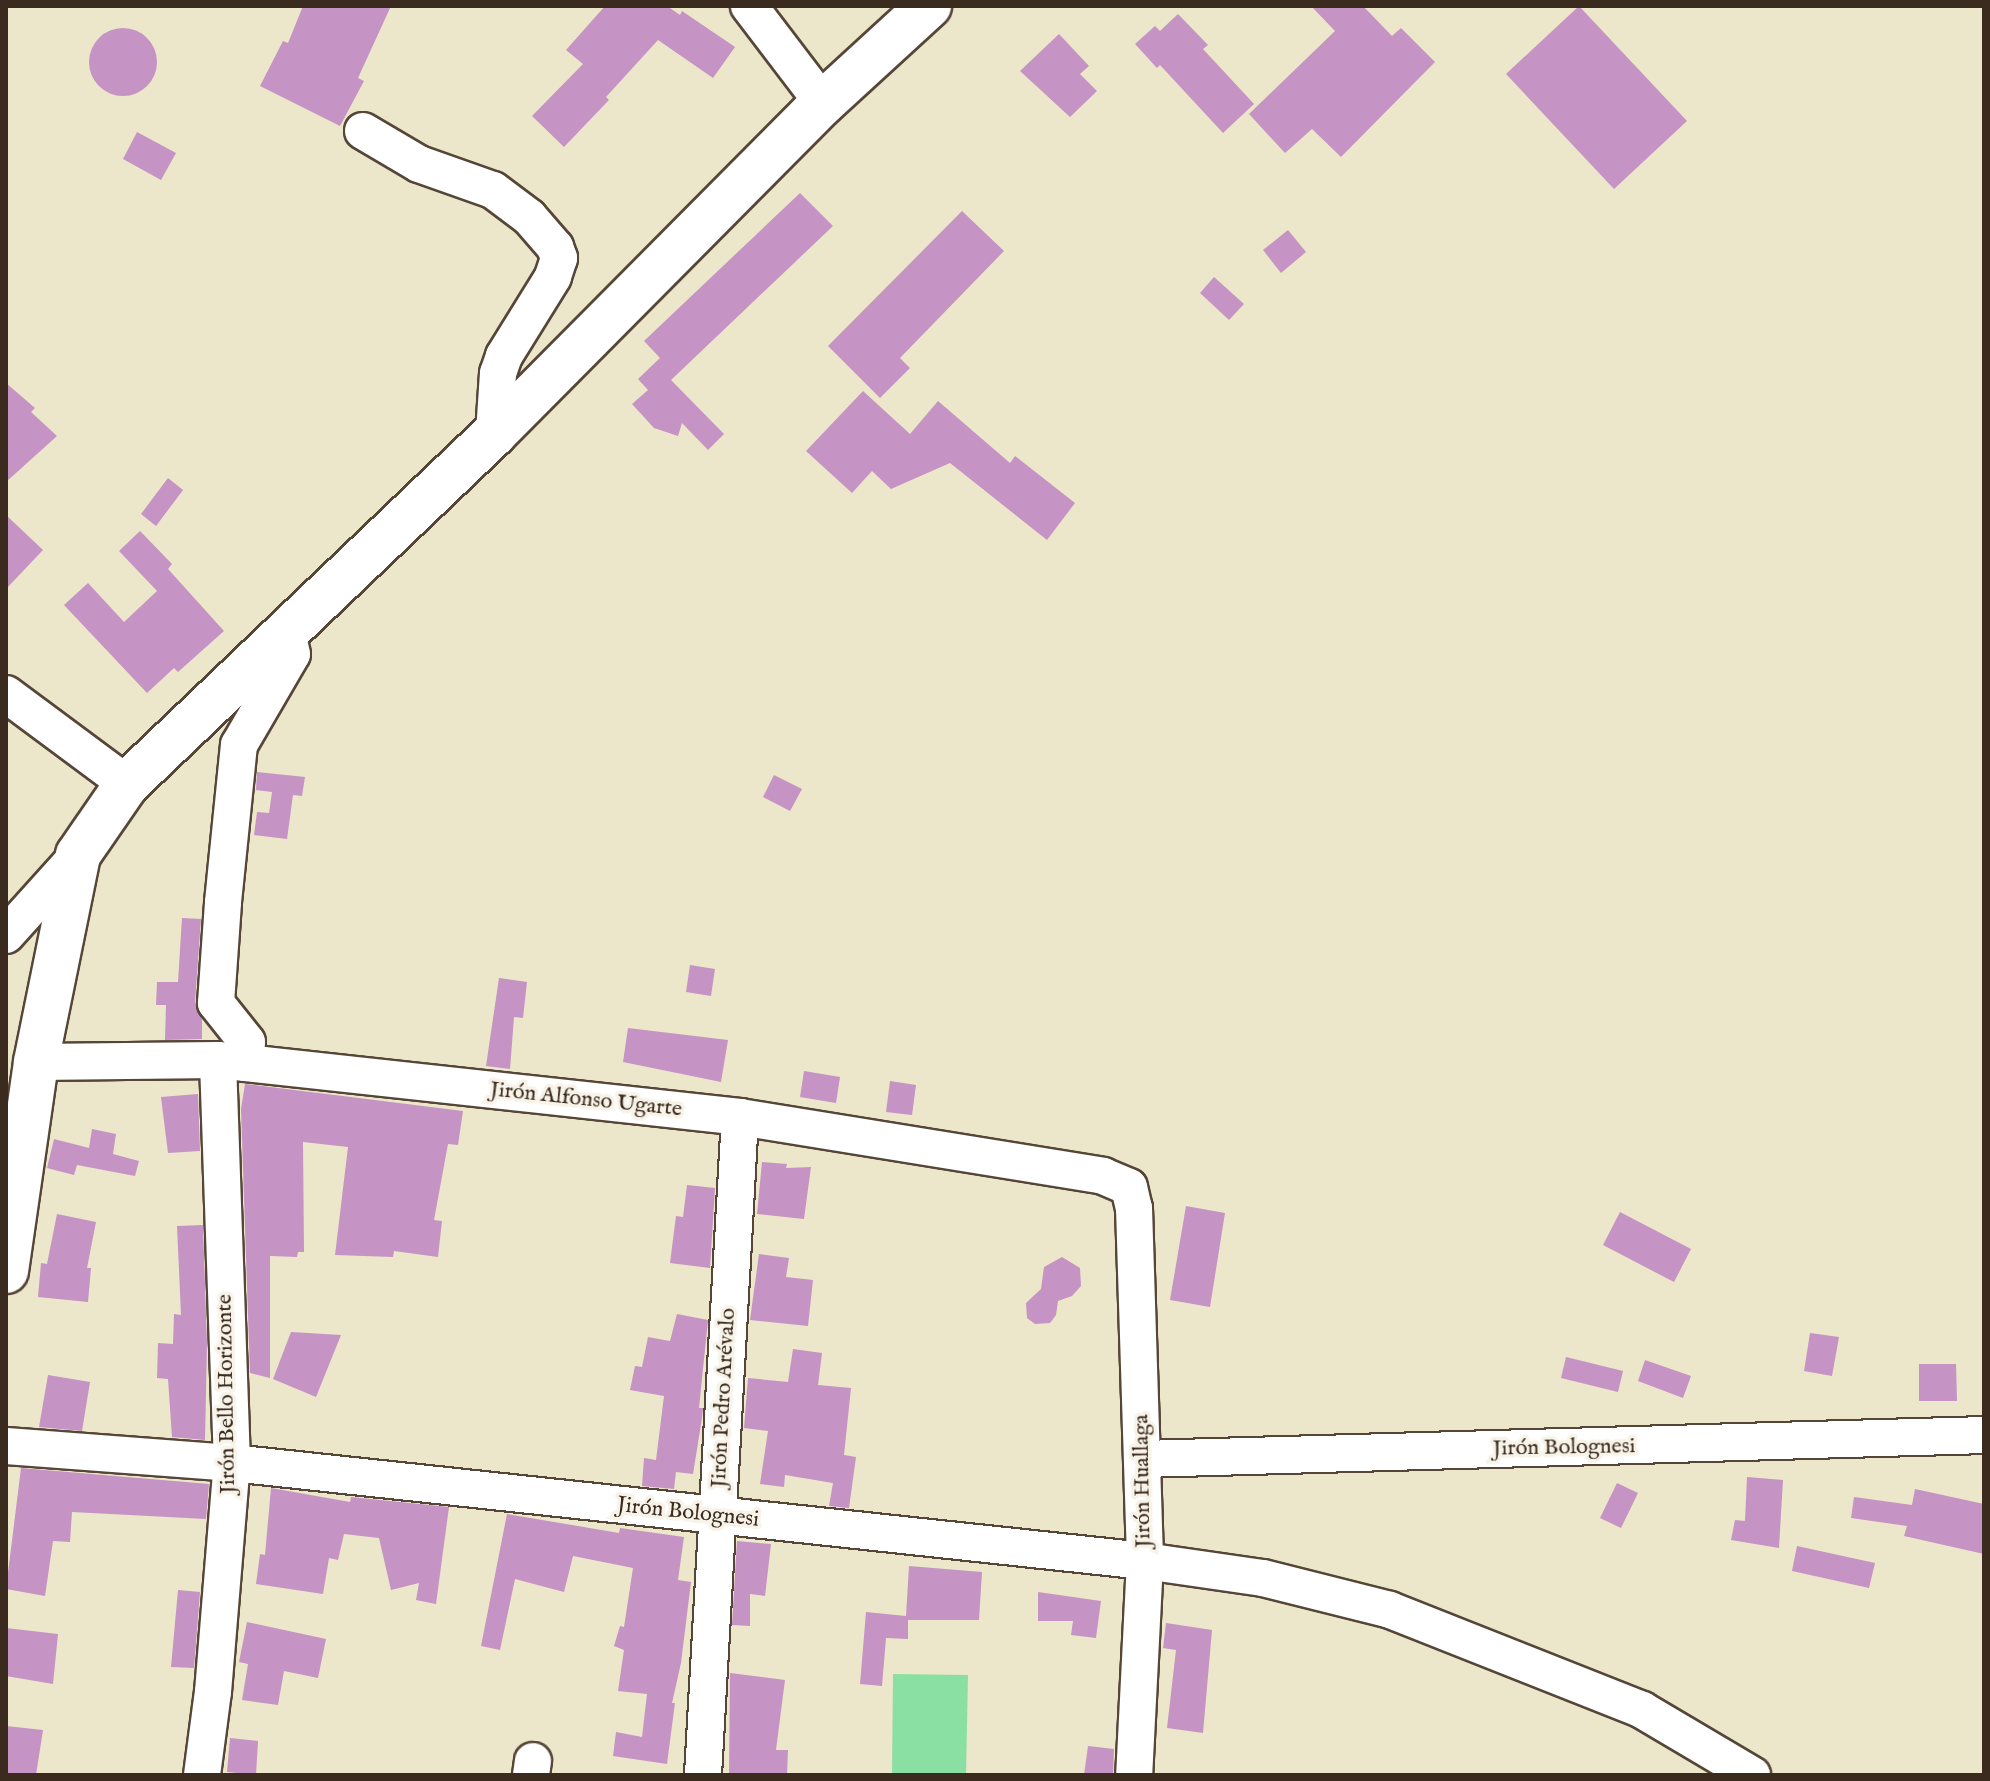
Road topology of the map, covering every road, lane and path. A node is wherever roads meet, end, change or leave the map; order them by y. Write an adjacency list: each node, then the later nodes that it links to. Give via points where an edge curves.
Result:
1 (749, 6): 3 (street)
2 (929, 6): 3 (highway)
3 (823, 103): 5 (highway)
4 (363, 131): 5 (street, via 419,164 493,190 529,217 555,247 559,258 553,277 498,373)
5 (494, 434): 6 (highway)
6 (286, 628): 8 (highway); 12 (street, Jirón Bello Horizonte, via 292,654 239,745 216,1003 247,1042)
7 (6, 694): 8 (street)
8 (127, 784): 9 (highway)
9 (78, 855): 10 (street); 11 (highway)
10 (6, 935)
11 (36, 1062): 12 (street, Jirón Alfonso Ugarte); 15 (highway)
12 (231, 1062): 13 (street, Jirón Alfonso Ugarte); 19 (street, Jirón Bello Horizonte)
13 (740, 1117): 14 (street, Jirón Alfonso Ugarte, via 1103,1176); 20 (street, Jirón Pedro Arévalo)
14 (1129, 1187): 18 (street, Jirón Huallaga)
15 (8, 1244)
16 (1984, 1435): 18 (street, Jirón Bolognesi)
17 (6, 1446): 19 (street, Jirón Bolognesi)
18 (1143, 1459): 21 (street, Jirón Huallaga)
19 (232, 1463): 20 (street, Jirón Bolognesi); 22 (street, Jirón Bello Horizonte)
20 (717, 1517): 21 (street, Jirón Bolognesi); 23 (street, Jirón Pedro Arévalo)
21 (1145, 1561): 24 (street, Jirón Huallaga); 25 (street, Jirón Bolognesi, via 1263,1578 1390,1610 1642,1710)
22 (202, 1775)
23 (703, 1775)
24 (1134, 1775)
25 (1752, 1775)

